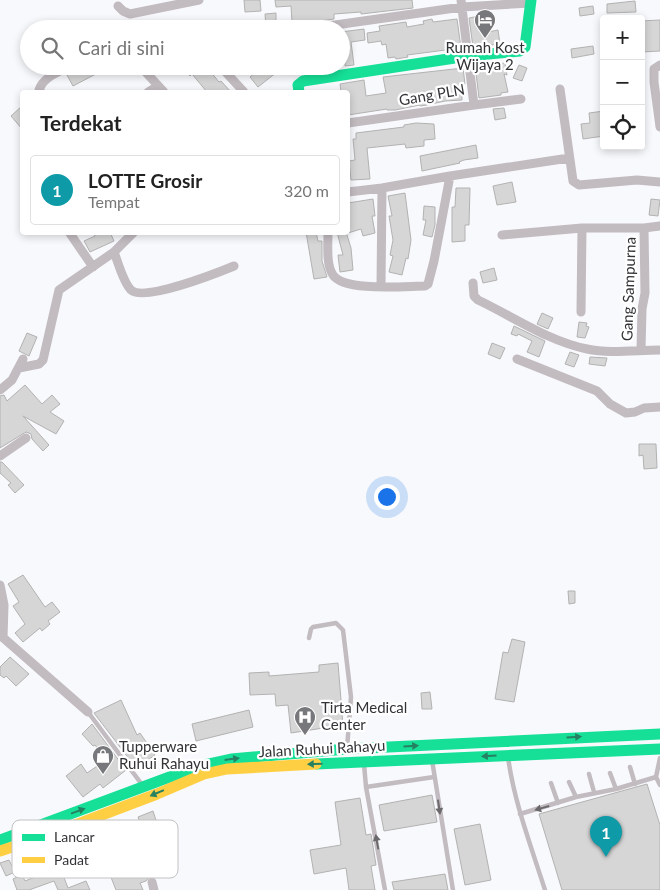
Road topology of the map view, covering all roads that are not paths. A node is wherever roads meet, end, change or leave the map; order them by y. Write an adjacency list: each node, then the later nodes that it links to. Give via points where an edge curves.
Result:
1 (199, 0): 4 (street, via 130,14)
2 (530, 2): 3 (street); 6 (main road, via 524,50)
3 (462, 3): 5 (street); 6 (street, Gang PLN)
4 (118, 6)
5 (350, 22)
6 (468, 56): 8 (main road); 19 (street, Gang PLN)
7 (660, 65): 21 (street, via 654,69)
8 (350, 74)
9 (53, 75): 15 (street, via 41,84)
10 (148, 75): 13 (street)
11 (228, 75): 16 (street)
12 (343, 75): 17 (main road, via 303,81 298,85)
13 (161, 89)
14 (560, 89): 22 (street)
15 (39, 90)
16 (242, 90)
17 (299, 90)
18 (521, 99): 19 (street)
19 (474, 105): 20 (street, Gang PLN)
20 (350, 123)
21 (660, 128)
22 (569, 158): 23 (street); 24 (street, via 572,181 579,185 637,180)
23 (450, 176): 25 (street); 38 (street, via 428,284)
24 (660, 182)
25 (382, 188): 26 (street); 38 (street)
26 (350, 192)
27 (660, 226): 29 (street, Gang Sampurna)
28 (582, 228): 29 (street, Gang Sampurna); 33 (street, Gang Sampurna); 39 (street)
29 (644, 228): 40 (street, Gang Sampurna, via 645,293)
30 (71, 235): 36 (street)
31 (131, 235): 34 (street)
32 (328, 235): 38 (street, via 330,267 334,277 362,287)
33 (502, 235)
34 (114, 252): 35 (street, via 128,287 139,293 170,288); 36 (street)
35 (234, 266)
36 (93, 267): 43 (street, via 57,294 41,362 21,363 12,380)
37 (474, 283): 40 (street, Gang Sampurna, via 474,296 478,300 553,338 587,349)
38 (380, 287)
39 (581, 312)
40 (641, 350): 41 (street, Gang Sampurna)
41 (660, 350)
42 (517, 358): 44 (street, via 597,391 626,413)
43 (0, 390)
44 (660, 407)
45 (26, 438): 46 (street)
46 (0, 456)
47 (0, 585): 48 (street, via 4,605)
48 (1, 637): 50 (street)
49 (309, 638): 53 (lane, via 313,628 336,623 343,630 351,697)
50 (88, 712): 68 (lane)
51 (660, 734): 52 (main road, Jalan Ruhui Rahayu, one-way to 51)
52 (363, 748): 53 (main road, Jalan Ruhui Rahayu); 58 (main road)
53 (347, 749): 68 (main road, Jalan Ruhui Rahayu, one-way to 53, via 215,762)
54 (660, 749): 55 (main road, Jalan Ruhui Rahayu)
55 (508, 755): 56 (main road, Jalan Ruhui Rahayu, one-way to 56); 74 (lane)
56 (432, 758): 58 (main road, Jalan Ruhui Rahayu); 62 (lane)
57 (660, 758): 63 (lane)
58 (364, 762): 69 (lane); 76 (main road, Jalan Ruhui Rahayu, one-way to 76, via 214,771)
59 (630, 767): 66 (lane)
60 (610, 773): 70 (lane)
61 (589, 774): 71 (lane)
62 (434, 777): 69 (lane); 82 (lane, one-way to 82)
63 (656, 777): 66 (lane); 67 (lane)
64 (569, 782): 72 (lane)
65 (551, 783): 73 (lane)
66 (635, 784): 70 (lane)
67 (660, 785)
68 (144, 787): 75 (main road, Jalan Ruhui Rahayu, one-way to 68)
69 (366, 787): 81 (lane, one-way to 69)
70 (616, 789): 71 (lane)
71 (594, 792): 72 (lane)
72 (576, 797): 73 (lane)
73 (558, 803): 74 (lane, one-way to 74)
74 (520, 814): 83 (lane)
75 (54, 820)
76 (88, 820)
77 (12, 836): 78 (main road, Jalan Ruhui Rahayu, one-way to 77)
78 (0, 840)
79 (12, 847): 80 (main road, Jalan Ruhui Rahayu, one-way to 80)
80 (0, 851)
81 (385, 890)
82 (453, 890)
83 (545, 890)

